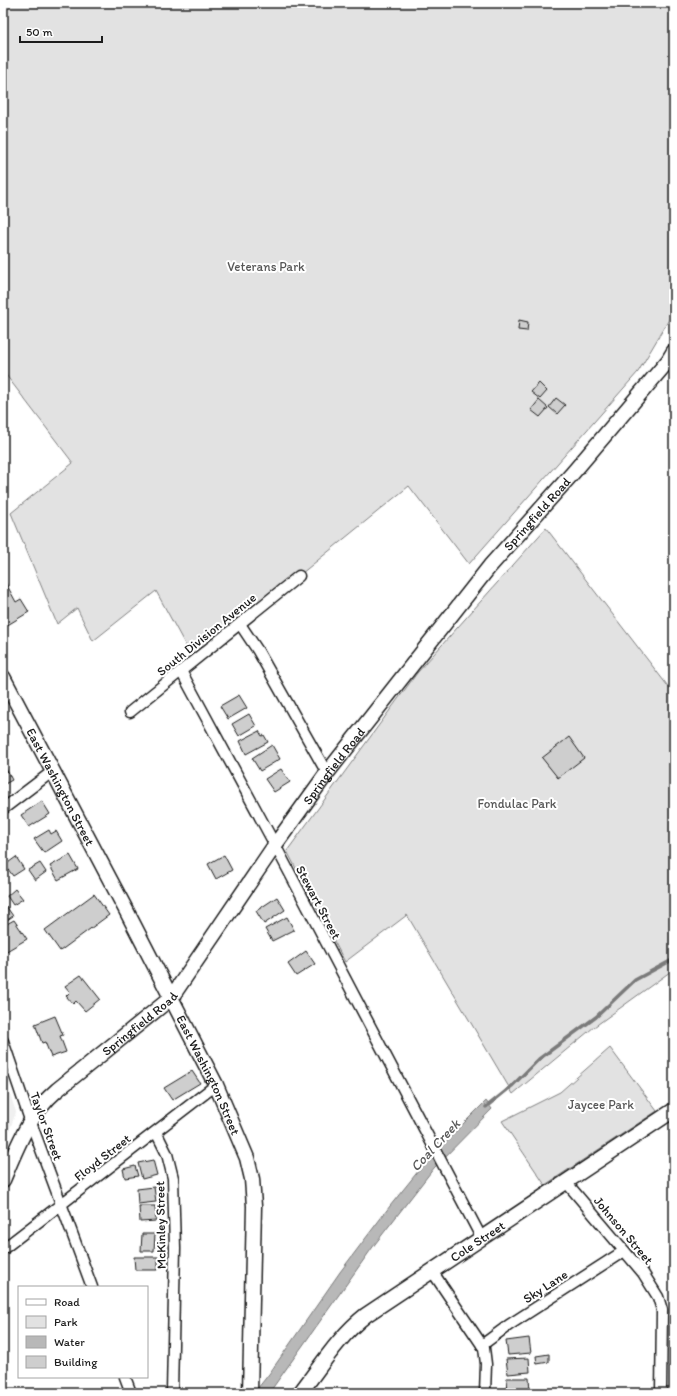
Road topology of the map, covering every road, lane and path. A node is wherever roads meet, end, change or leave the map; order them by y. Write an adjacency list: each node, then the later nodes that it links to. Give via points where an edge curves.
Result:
1 (674, 351): 8 (main road, Springfield Road, via 576,469 490,566)
2 (299, 576): 3 (street, South Division Avenue)
3 (240, 624): 4 (street, South Division Avenue); 8 (street)
4 (181, 671): 6 (street, South Division Avenue); 10 (street, Stewart Street)
5 (3, 677): 7 (main road, East Washington Street)
6 (130, 712)
7 (53, 770): 9 (street); 11 (main road, East Washington Street)
8 (327, 773): 10 (main road, Springfield Road)
9 (3, 809)
10 (275, 845): 11 (main road, Springfield Road); 20 (street, Stewart Street)
11 (171, 998): 13 (main road, East Washington Street); 15 (main road, Springfield Road, via 52,1094)
12 (3, 1041): 15 (street, Taylor Street)
13 (216, 1085): 16 (street, Floyd Street); 29 (main road, East Washington Street, via 247,1158 252,1182 254,1206)
14 (674, 1110): 18 (main road, Cole Street)
15 (30, 1120): 17 (main road, Springfield Road); 19 (street, Taylor Street)
16 (156, 1132): 19 (street, Floyd Street); 28 (street, McKinley Street, via 167,1154 173,1178 175,1248)
17 (3, 1180)
18 (566, 1182): 20 (main road, Cole Street); 22 (street, Johnson Street)
19 (61, 1205): 21 (street, Floyd Street); 24 (street, Taylor Street)
20 (482, 1237): 23 (main road, Cole Street)
21 (3, 1249)
22 (624, 1251): 25 (street, Sky Lane, via 509,1324); 32 (street, Johnson Street, via 651,1284 662,1310)
23 (432, 1271): 25 (street); 30 (main road, Cole Street, via 354,1324)
24 (92, 1286)
25 (482, 1345): 31 (street, via 485,1354)
26 (125, 1378): 27 (street)
27 (131, 1393)
28 (172, 1393)
29 (250, 1393)
30 (300, 1393)
31 (485, 1393)
32 (661, 1393)

